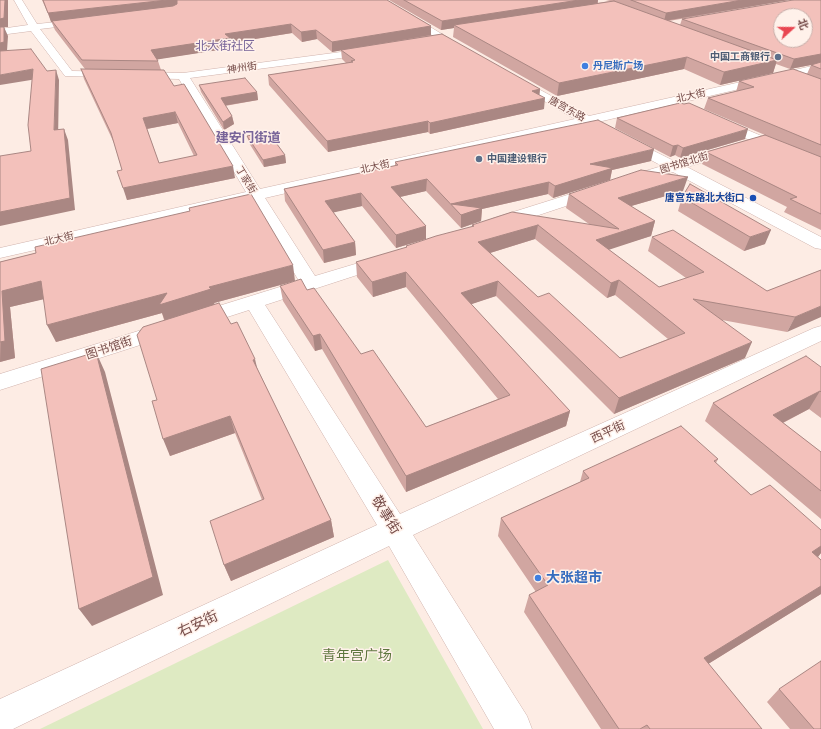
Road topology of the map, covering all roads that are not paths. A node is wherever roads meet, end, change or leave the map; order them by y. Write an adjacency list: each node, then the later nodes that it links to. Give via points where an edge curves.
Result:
1 (19, 0): 4 (street, 神州街)
2 (380, 0): 7 (street)
3 (89, 21): 4 (street)
4 (34, 28): 5 (street); 8 (street, 神州街)
5 (0, 32)
6 (454, 33): 7 (street)
7 (437, 38): 11 (street)
8 (49, 50): 10 (street); 16 (street, 神州街, via 69,74)
9 (379, 50): 16 (street, 神州街)
10 (35, 52)
11 (475, 57)
12 (821, 63): 14 (street, 北大街)
13 (821, 67): 14 (street, 北大街)
14 (783, 71): 17 (street); 18 (street, 北大街); 21 (street, 北大街)
15 (502, 72): 21 (street, 唐宫东路)
16 (183, 76): 25 (street, 丁家街)
17 (809, 81)
18 (672, 101): 19 (street); 21 (street, 北大街)
19 (693, 110)
20 (707, 116): 22 (street)
21 (583, 118): 23 (street, 唐宫东路); 25 (street, 北大街)
22 (762, 140): 23 (street, 图书馆北街); 24 (street)
23 (673, 166): 26 (street, 图书馆北街); 27 (street, 唐宫东路)
24 (821, 166)
25 (253, 191): 28 (street, 北大街); 29 (street, 北大街); 31 (street, 丁家街)
26 (484, 228)
27 (821, 244)
28 (0, 246)
29 (0, 253)
30 (400, 254): 31 (street)
31 (310, 284): 32 (street, 图书馆街)
32 (254, 302): 34 (street, 图书馆街); 35 (street, 敬事街)
33 (821, 333): 35 (street, 西平街)
34 (0, 382)
35 (395, 530): 36 (street, 右安街); 37 (street, 敬事街)
36 (0, 718)
37 (514, 729)

